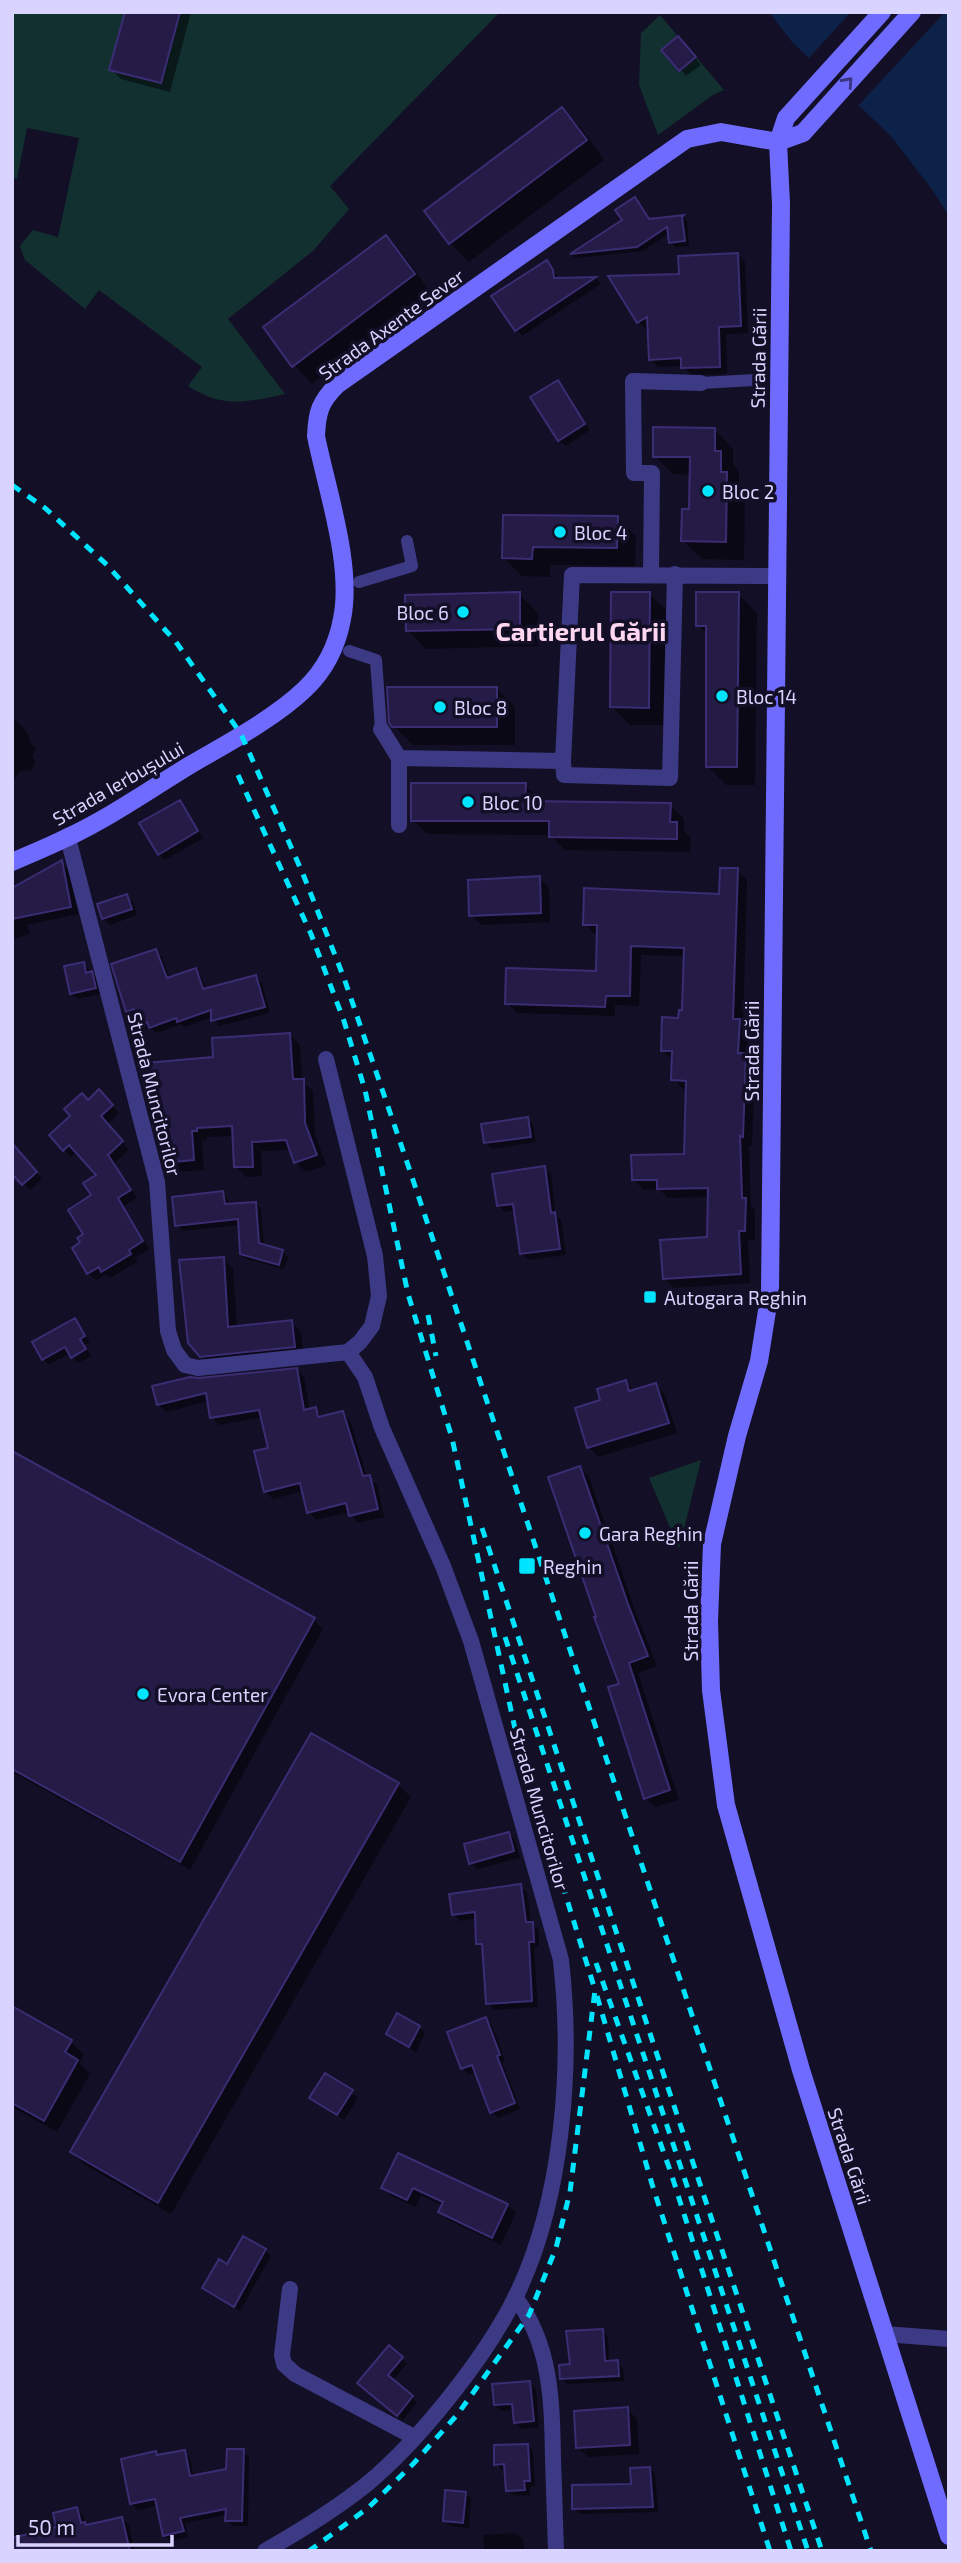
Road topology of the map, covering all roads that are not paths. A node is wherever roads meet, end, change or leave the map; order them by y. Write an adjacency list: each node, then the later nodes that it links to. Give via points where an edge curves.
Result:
1 (882, 12): 3 (main road, Strada Gării, via 786,118)
2 (912, 12): 3 (main road, one-way to 2, via 803,133)
3 (778, 142): 9 (main road, Strada Gării); 13 (main road, Strada Axente Sever, via 721,132 687,139 324,398 316,436 344,564 345,593 336,645 305,689)
4 (755, 380): 5 (street)
5 (701, 383): 7 (street, via 633,381 634,472 652,473)
6 (407, 541): 10 (street, via 412,566)
7 (651, 574): 8 (street); 15 (street, via 572,575)
8 (675, 574): 9 (street); 15 (street, via 670,778 564,775)
9 (776, 576): 23 (main road, Strada Gării, via 770,1292 759,1362 712,1544 711,1690 726,1805 801,2070)
10 (359, 582)
11 (349, 651): 12 (street, via 376,660)
12 (381, 729): 14 (street)
13 (241, 734): 17 (main road, Strada Ierbușului)
14 (399, 758): 15 (street); 16 (street)
15 (563, 761)
16 (399, 825)
17 (68, 838): 18 (main road, Strada Ierbușului); 20 (street, Strada Muncitorilor, via 157,1182 168,1331 174,1350 185,1364 198,1368)
18 (12, 862)
19 (326, 1059): 20 (street, via 376,1256 379,1296 372,1326)
20 (348, 1352): 22 (street, Strada Muncitorilor, via 365,1377 471,1641 561,1960 565,2081 557,2163)
21 (290, 2289): 25 (street, via 284,2364)
22 (515, 2297): 25 (street, Strada Muncitorilor, via 493,2335); 28 (street, via 529,2315 541,2345 552,2397)
23 (885, 2334): 24 (street); 26 (main road, Strada Gării)
24 (949, 2339)
25 (414, 2437): 27 (street, Strada Muncitorilor, via 367,2484)
26 (949, 2536)
27 (265, 2551)
28 (555, 2551)

